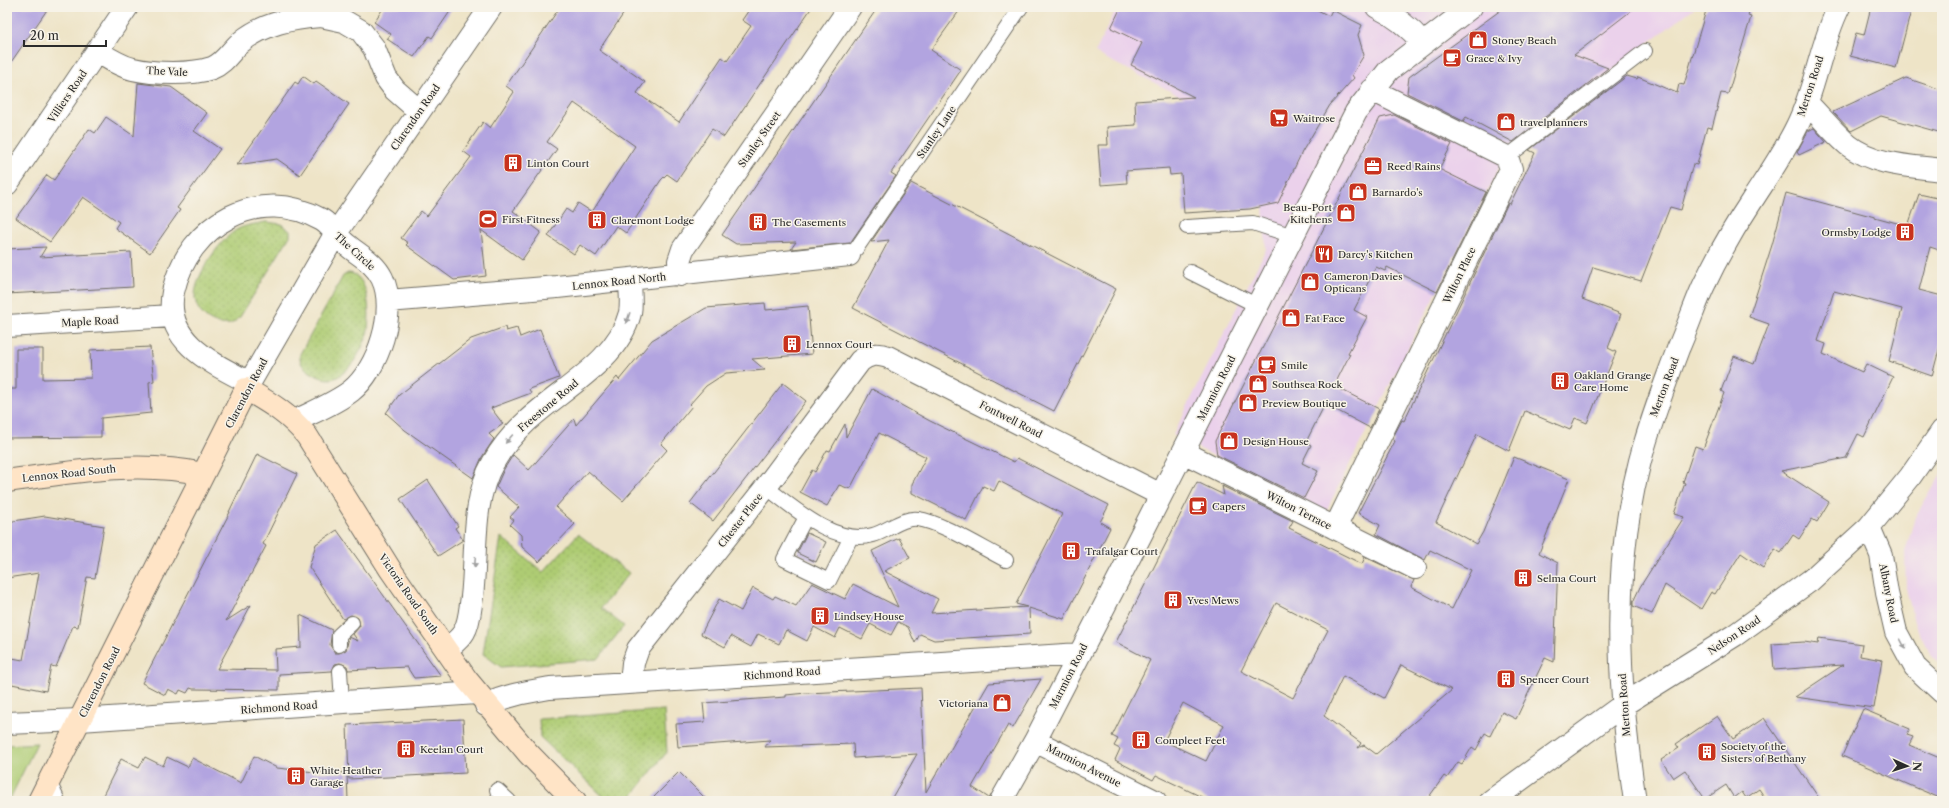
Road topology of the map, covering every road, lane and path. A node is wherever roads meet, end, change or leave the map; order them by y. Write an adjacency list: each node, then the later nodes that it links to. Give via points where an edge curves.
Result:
1 (127, 7): 11 (street, Villiers Road)
2 (491, 7): 14 (street, Clarendon Road)
3 (850, 7): 23 (street, Stanley Street, via 683,249 679,261)
4 (1021, 7): 21 (lane, Stanley Lane, via 856,249)
5 (1377, 7): 9 (street, via 1408,26)
6 (1471, 7): 9 (street, Marmion Road)
7 (1839, 7): 13 (street, Merton Road, via 1822,48)
8 (318, 11): 11 (street, The Vale, via 262,28 241,42 225,60 212,68 190,72 133,69); 14 (street, The Vale, via 344,21 361,32 374,48 386,78 395,90)
9 (1423, 43): 12 (street, Marmion Road, via 1389,70)
10 (1645, 51): 15 (lane)
11 (97, 52): 17 (street, Villiers Road)
12 (1372, 90): 15 (street); 20 (street, Marmion Road, via 1356,112)
13 (1807, 103): 16 (street, via 1849,146 1862,153 1905,166); 53 (street, Merton Road, via 1797,126 1723,247 1702,289 1659,397 1639,462 1625,550 1621,626)
14 (419, 111): 19 (street, Clarendon Road)
15 (1507, 157): 40 (street, Wilton Place, via 1511,169)
16 (1942, 170)
17 (7, 184)
18 (1187, 227): 20 (lane, via 1253,223)
19 (336, 233): 25 (street, The Circle, via 347,245 374,265 382,279); 27 (street, The Circle, via 322,220 300,210 278,205 251,208 222,221 196,244 183,266 175,283); 30 (street, Clarendon Road)
20 (1293, 236): 26 (street, Marmion Road)
21 (849, 255): 23 (street, Lennox Road North)
22 (1190, 272): 26 (lane)
23 (680, 275): 24 (street, Lennox Road North)
24 (630, 280): 25 (street, Lennox Road North); 46 (street, Freestone Road, one-way to 46, via 630,312 617,340 593,367 528,420 512,436 492,465 481,489 474,577 467,625 464,633)
25 (388, 301): 31 (street, The Circle, via 380,348 359,383 352,391 337,400)
26 (1258, 306): 33 (street, Marmion Road)
27 (172, 316): 28 (street, Maple Road); 30 (street, The Circle, via 184,339 197,353)
28 (7, 326)
29 (860, 361): 36 (street, Chester Place); 37 (street, Fontwell Road, via 874,354 888,357)
30 (248, 386): 31 (main road, Victoria Road South); 34 (main road, Clarendon Road)
31 (295, 421): 46 (main road, Victoria Road South, via 390,569)
32 (1942, 431): 39 (street, Nelson Road, via 1906,483)
33 (1183, 452): 37 (street, Marmion Road); 40 (street, Wilton Terrace)
34 (203, 474): 35 (main road, Lennox Road South, via 176,470 107,468); 54 (main road, Clarendon Road)
35 (7, 480)
36 (766, 487): 38 (lane); 49 (street, Chester Place, via 638,648)
37 (1162, 495): 47 (street, Marmion Road)
38 (806, 517): 41 (lane, via 825,528); 41 (lane, via 784,559 829,581)
39 (1869, 527): 50 (street, Albany Road, one-way to 50, via 1881,555 1896,632 1916,668); 53 (street, Nelson Road, via 1783,602)
40 (1335, 528): 43 (street, Wilton Terrace)
41 (850, 537): 42 (lane, via 872,536 916,519 931,522)
42 (1006, 560)
43 (1415, 568)
44 (352, 623): 45 (lane, via 339,635)
45 (340, 645)
46 (446, 649): 51 (main road, Victoria Road South)
47 (1080, 654): 49 (street, Richmond Road); 56 (street, Marmion Road)
48 (340, 671): 52 (lane)
49 (631, 683): 51 (street, Richmond Road, via 550,688)
50 (1942, 692)
51 (482, 699): 52 (street, Richmond Road); 62 (main road, Victoria Road South, via 528,753)
52 (342, 702): 54 (street, Richmond Road)
53 (1623, 705): 65 (street, Nelson Road); 66 (street, Merton Road)
54 (80, 720): 55 (street, Richmond Road); 57 (main road, Clarendon Road)
55 (7, 723)
56 (1035, 741): 63 (street, Marmion Road); 64 (street, Marmion Avenue)
57 (49, 781): 59 (main road, Clarendon Road); 60 (lane)
58 (498, 790): 61 (lane)
59 (39, 801)
60 (58, 801)
61 (509, 801)
62 (575, 801)
63 (1001, 801)
64 (1155, 801)
65 (1491, 801)
66 (1635, 801)

